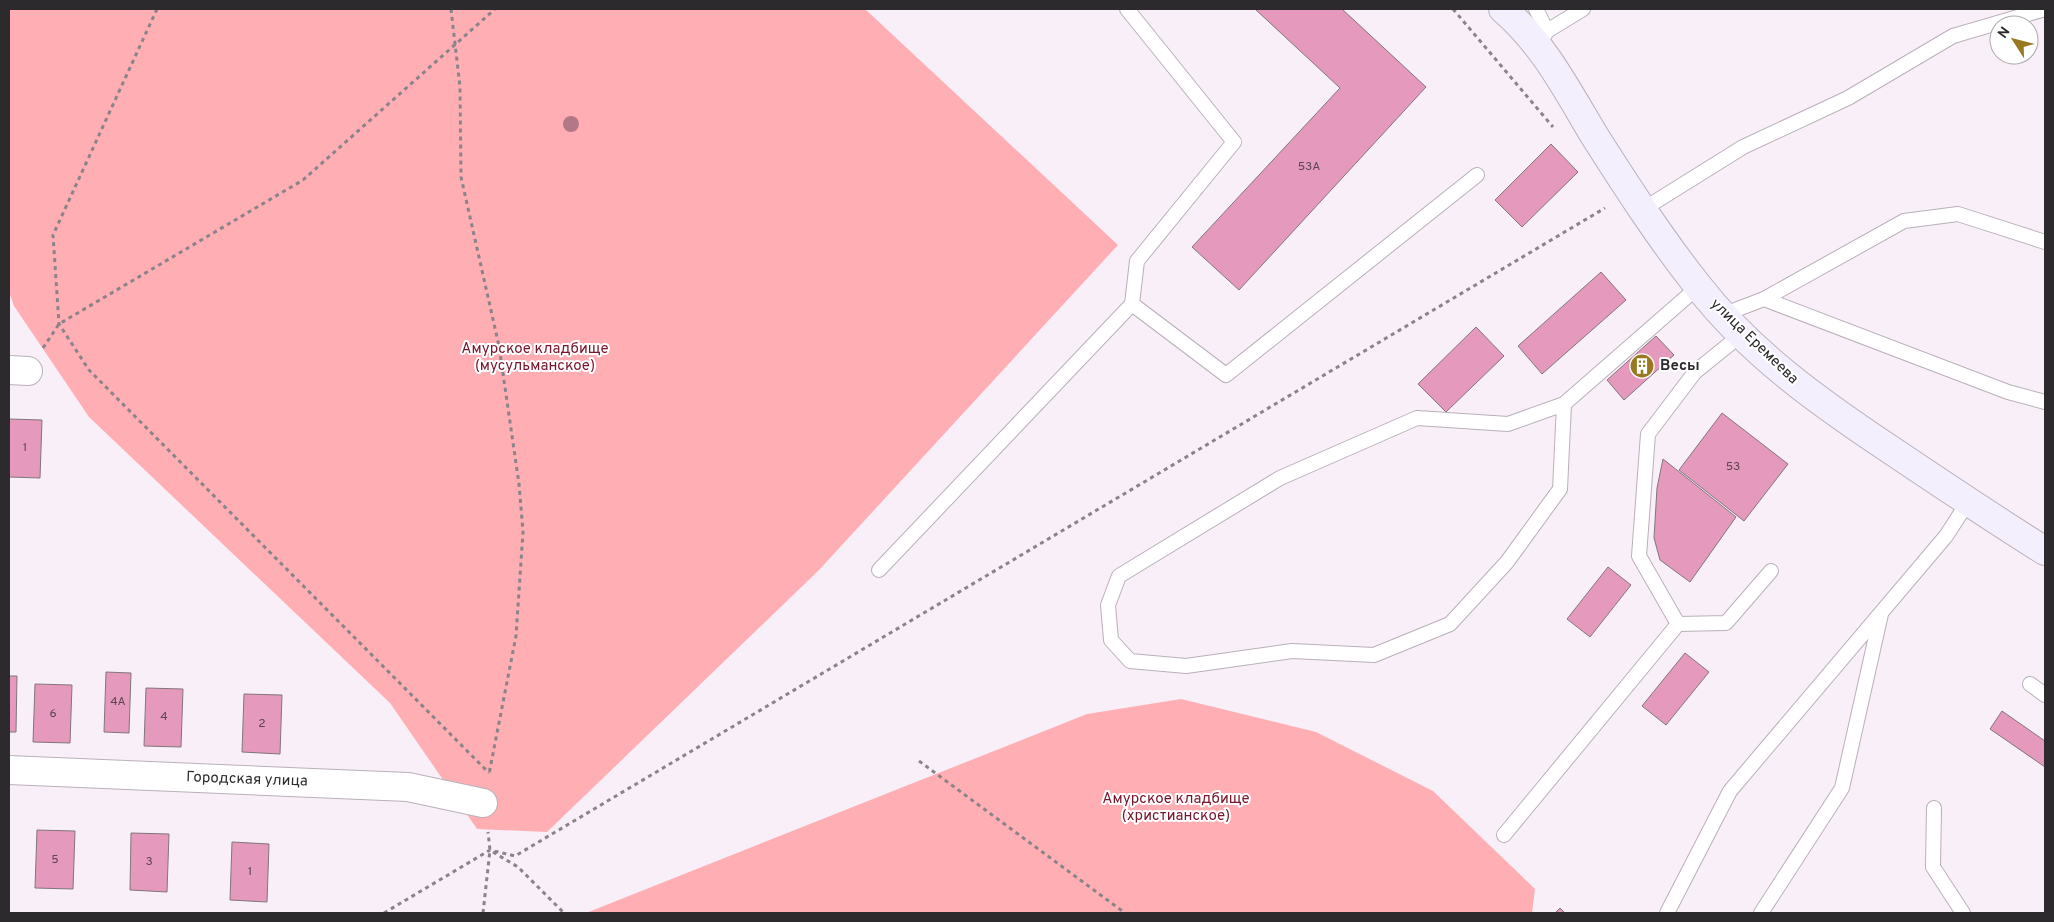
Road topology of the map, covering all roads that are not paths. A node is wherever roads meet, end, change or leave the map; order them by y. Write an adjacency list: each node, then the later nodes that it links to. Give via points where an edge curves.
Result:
1 (1127, 9): 12 (lane, via 1234,142 1137,261)
2 (1503, 9): 6 (street, улица Еремеева)
3 (1536, 9): 6 (lane)
4 (1584, 9): 6 (lane)
5 (2045, 9): 8 (lane, via 1953,36 1848,98 1743,147)
6 (1543, 39): 8 (street, улица Еремеева)
7 (1477, 175): 12 (lane, via 1226,375)
8 (1642, 210): 10 (street, улица Еремеева)
9 (2045, 242): 11 (lane, via 1958,214 1904,221)
10 (1698, 286): 13 (street, улица Еремеева); 16 (lane)
11 (1764, 299): 13 (lane); 15 (lane, via 2008,392)
12 (1132, 304): 19 (lane)
13 (1722, 315): 14 (street, улица Еремеева)
14 (1742, 334): 17 (street, улица Еремеева, via 1782,372 1827,406); 22 (lane, via 1695,372 1648,434 1640,556)
15 (2045, 402)
16 (1564, 404): 16 (lane, via 1508,424 1417,418 1280,478 1119,576 1108,605 1111,640 1130,661 1186,666 1292,650 1374,655 1450,624 1507,562 1560,489)
17 (1968, 502): 18 (street, улица Еремеева); 21 (lane, via 1946,536)
18 (2045, 551)
19 (879, 570)
20 (1771, 571): 22 (lane, via 1726,623)
21 (1882, 612): 29 (lane, via 1730,791); 30 (lane, via 1842,788)
22 (1678, 624): 28 (lane)
23 (2030, 684): 24 (lane)
24 (2045, 695)
25 (9, 770): 26 (street, Городская улица, via 408,787)
26 (484, 803)
27 (1934, 808): 31 (lane, via 1934,867)
28 (1504, 835)
29 (1667, 913)
30 (1761, 913)
31 (1963, 913)

